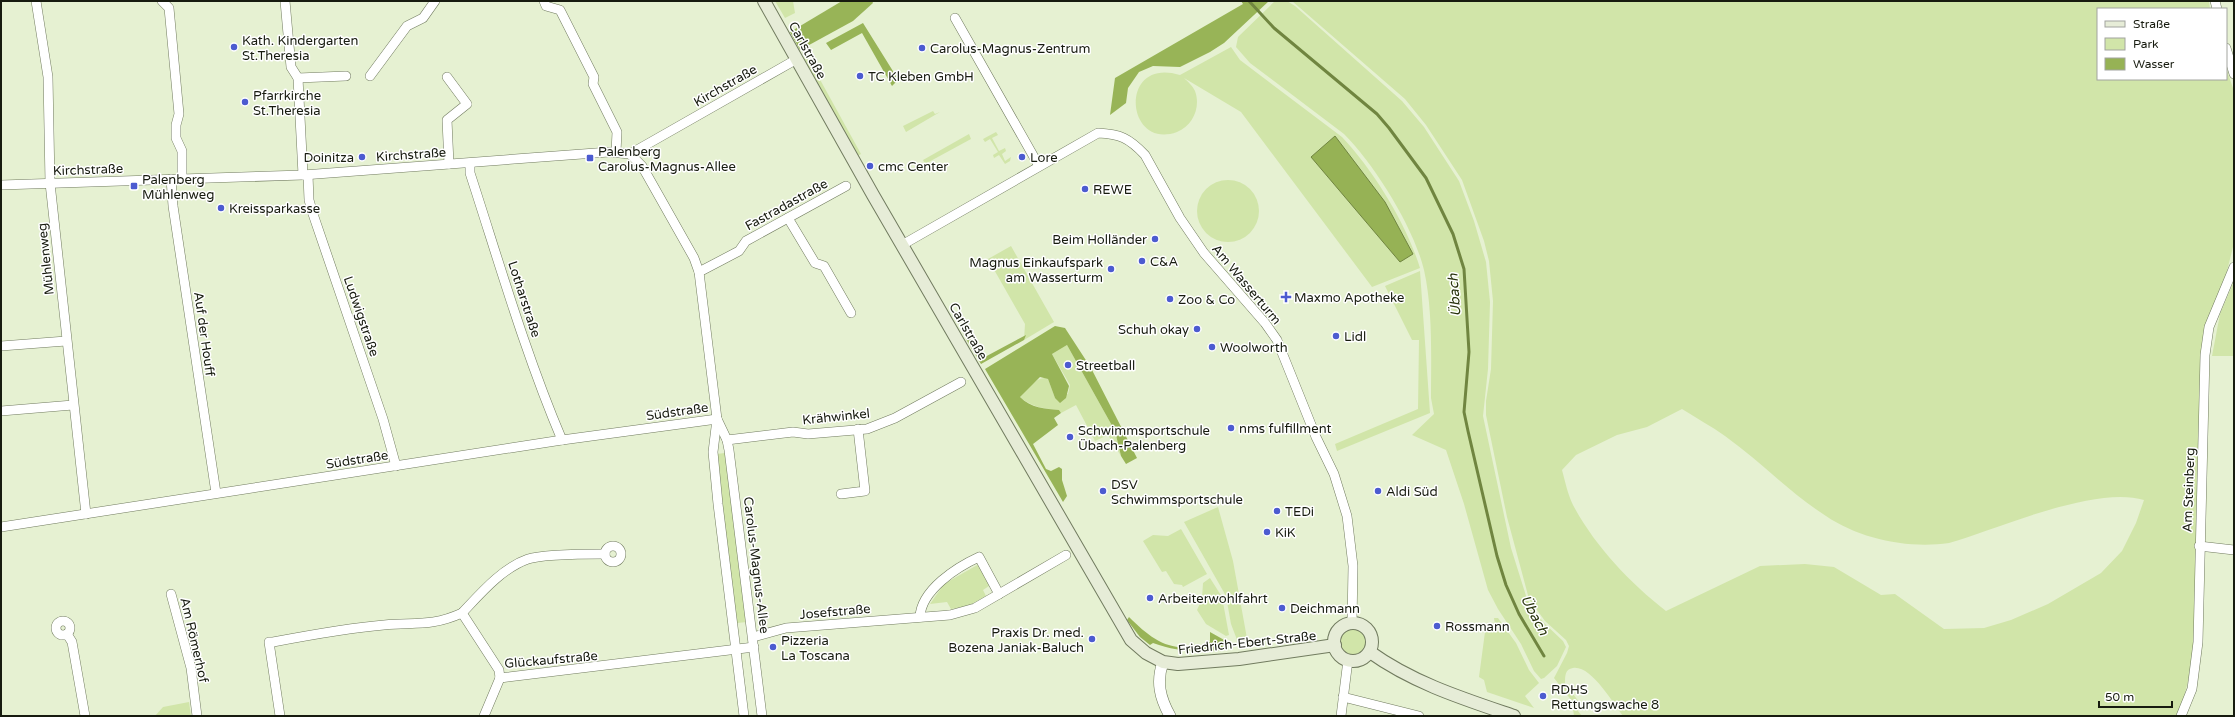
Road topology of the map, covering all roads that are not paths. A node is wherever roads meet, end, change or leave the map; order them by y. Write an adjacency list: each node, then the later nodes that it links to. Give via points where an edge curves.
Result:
1 (36, 1): 23 (street, Mühlenweg, via 48,77)
2 (162, 1): 22 (street, via 169,8 180,114 176,125 176,138 182,151)
3 (285, 1): 14 (street, Ludwigstraße, via 291,67)
4 (436, 1): 12 (street, via 423,18 408,26)
5 (544, 1): 15 (street, via 546,6 560,10 594,77 593,84 617,132)
6 (764, 1): 9 (main road, Carlstraße)
7 (955, 18): 19 (street)
8 (2227, 51): 10 (street)
9 (797, 59): 16 (street, Kirchstraße); 27 (main road, Carlstraße)
10 (2234, 74)
11 (346, 76): 14 (street)
12 (370, 76)
13 (447, 76): 18 (street, via 467,104 447,120)
14 (298, 78): 20 (street, Ludwigstraße)
15 (616, 152): 16 (street, Kirchstraße); 17 (street, Kirchstraße)
16 (630, 154): 29 (street, Carolus-Magnus-Allee, via 642,166 694,258)
17 (470, 163): 18 (street, Kirchstraße); 38 (street, Lotharstraße, via 470,173 527,347)
18 (449, 164): 20 (street, Kirchstraße)
19 (1039, 166): 27 (street, Am Wasserturm); 53 (street, Am Wasserturm, via 1098,133 1123,136 1145,155 1180,218 1204,253 1266,323 1277,340 1316,437 1334,474 1347,516 1353,566)
20 (306, 175): 22 (street, Kirchstraße); 40 (street, Ludwigstraße, via 313,214 383,419)
21 (171, 179): 22 (street, Kirchstraße); 23 (street, Kirchstraße); 41 (street, Auf der Houff)
22 (182, 179)
23 (50, 184): 24 (street, Kirchstraße); 31 (street, Mühlenweg)
24 (1, 186)
25 (846, 186): 26 (street, Fastradastraße)
26 (788, 218): 29 (street, Fastradastraße, via 746,241 739,251); 30 (street, via 815,263 824,266)
27 (902, 245): 61 (main road, Carlstraße, via 1131,640 1146,653)
28 (2234, 267): 45 (street, Am Steinberg, via 2209,327 2205,355)
29 (699, 272): 36 (street, Carolus-Magnus-Allee)
30 (851, 313)
31 (66, 342): 32 (street); 34 (street, Mühlenweg)
32 (1, 346)
33 (961, 382): 37 (street, Krähwinkel, via 895,418 867,429)
34 (73, 405): 35 (street); 43 (street, Mühlenweg)
35 (1, 411)
36 (717, 419): 38 (street, Südstraße); 39 (street, Carolus-Magnus-Allee); 58 (street, Carolus-Magnus-Allee, via 713,452)
37 (858, 429): 39 (street, Krähwinkel, via 808,434 793,432); 42 (street, via 865,491)
38 (562, 440): 40 (street, Südstraße)
39 (728, 440): 55 (street, Carolus-Magnus-Allee)
40 (396, 466): 41 (street, Südstraße, via 225,494)
41 (216, 493): 43 (street, Südstraße)
42 (841, 494)
43 (86, 514): 44 (street, Südstraße)
44 (1, 527)
45 (2200, 546): 46 (street); 74 (street, Am Steinberg, via 2195,675)
46 (2234, 550)
47 (605, 554): 51 (street, via 528,559 511,567)
48 (1066, 555): 50 (street, Josefstraße)
49 (171, 594): 65 (street, Am Römerhof, via 191,668)
50 (999, 594): 52 (street, Josefstraße, via 971,609 950,615); 52 (street, via 979,557 943,578 924,602)
51 (462, 613): 62 (street, Glückaufstraße, via 499,670); 66 (street, via 444,621 347,629 269,642)
52 (920, 617): 55 (street, Josefstraße, via 786,628)
53 (1352, 623): 56 (main road, via 1338,631); 59 (main road, via 1364,627 1370,633)
54 (67, 634): 64 (street, via 72,642)
55 (753, 638): 57 (street, Carolus-Magnus-Allee)
56 (1335, 645): 60 (main road, via 1340,656); 61 (main road, Friedrich-Ebert-Straße, via 1232,660 1178,664)
57 (754, 647): 58 (street, Glückaufstraße); 69 (street, Carolus-Magnus-Allee)
58 (737, 650): 62 (street, Glückaufstraße); 68 (street, Carolus-Magnus-Allee)
59 (1370, 652): 60 (main road, via 1359,660); 73 (main road, via 1421,682)
60 (1348, 660): 63 (street)
61 (1163, 662): 70 (street, via 1159,692)
62 (500, 678): 67 (street)
63 (1343, 697): 71 (street); 72 (street)
64 (85, 716)
65 (197, 716)
66 (280, 716)
67 (484, 716)
68 (744, 716)
69 (762, 716)
70 (1170, 716)
71 (1341, 716)
72 (1419, 716)
73 (1514, 716)
74 (2181, 716)

